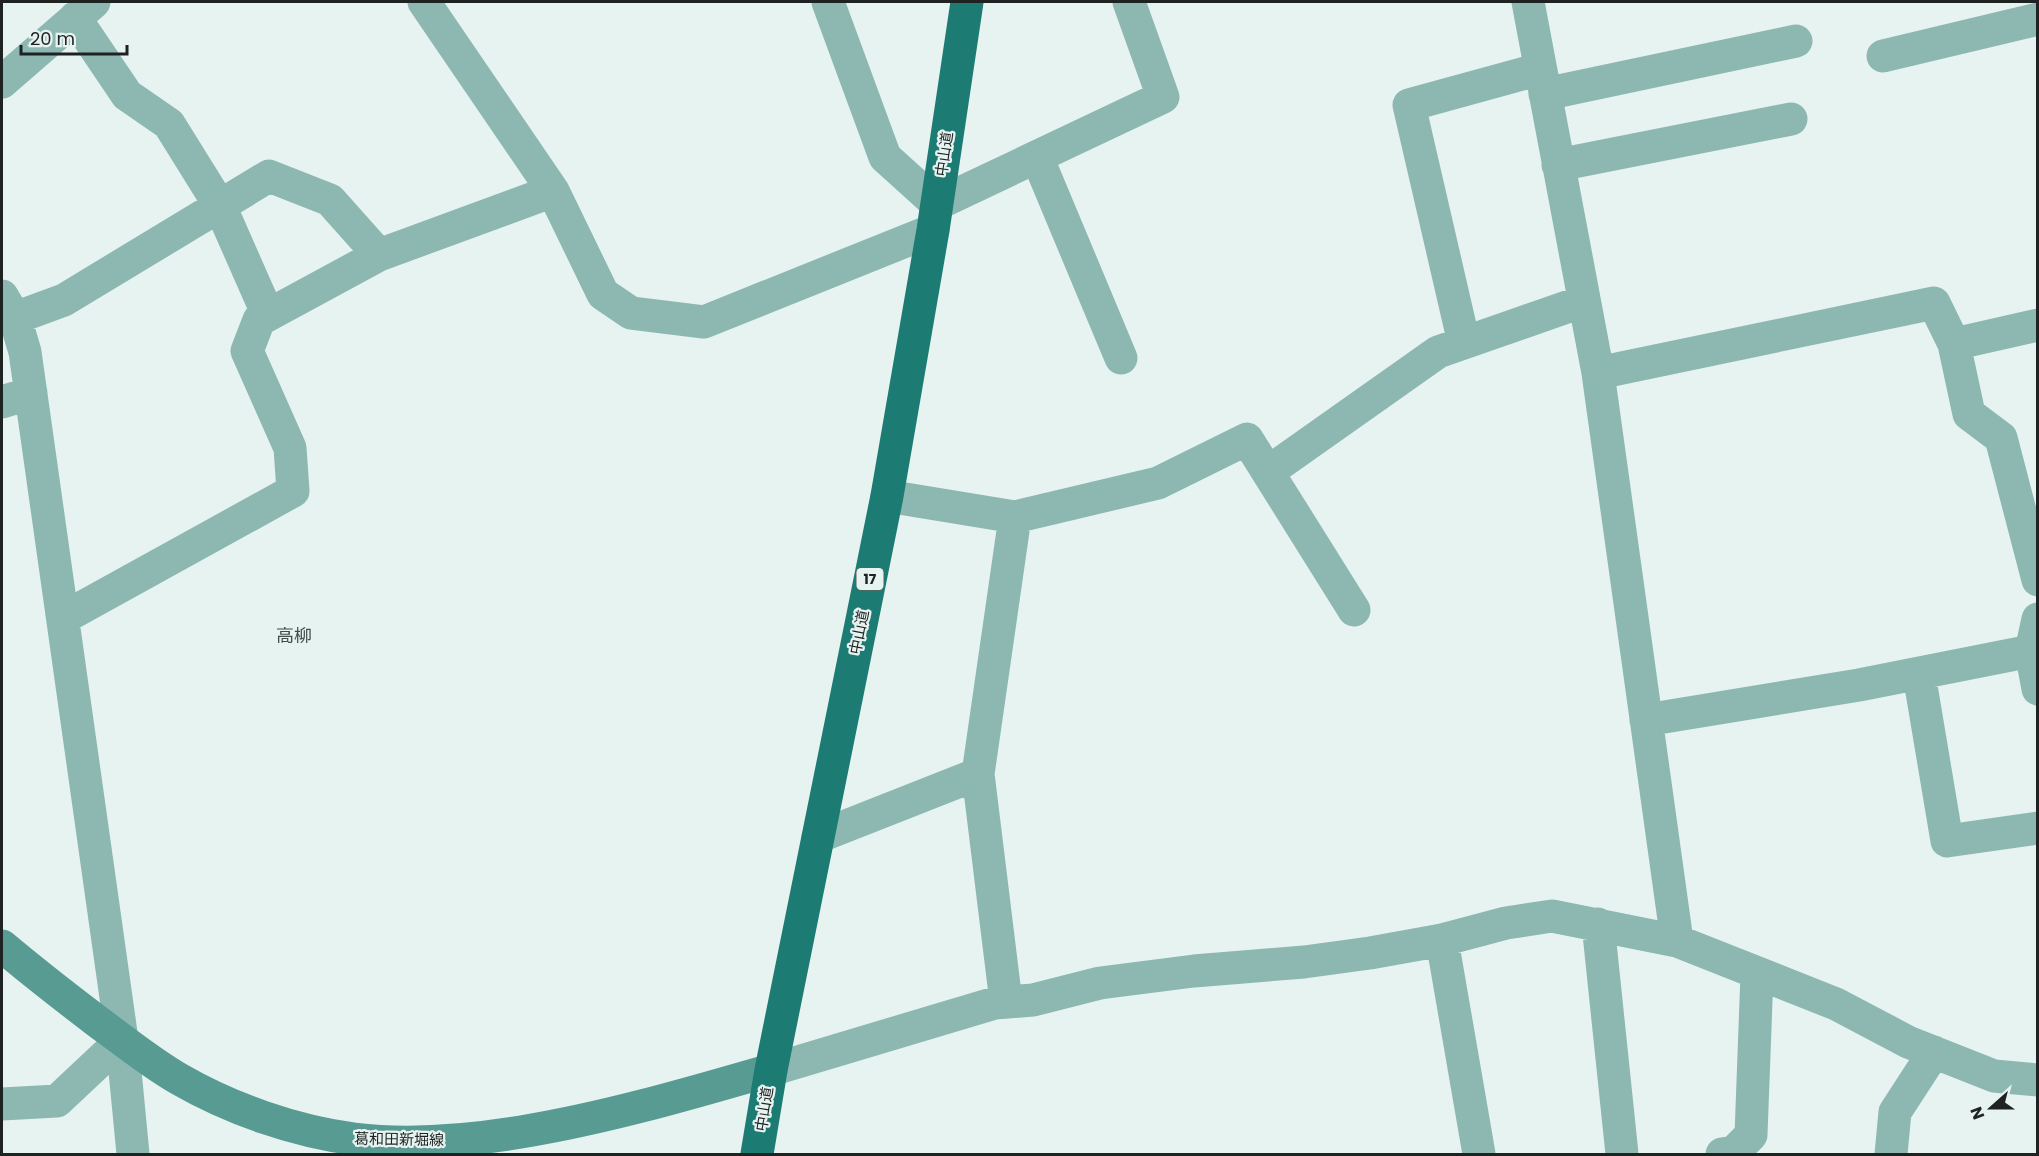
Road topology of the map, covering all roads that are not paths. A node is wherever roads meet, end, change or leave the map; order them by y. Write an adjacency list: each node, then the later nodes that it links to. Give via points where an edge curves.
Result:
1 (424, 2): 15 (street)
2 (828, 2): 17 (street, via 885,156)
3 (967, 2): 17 (highway, 中山道 / 17)
4 (1129, 2): 13 (street, via 1163,98)
5 (1527, 2): 10 (street)
6 (85, 10): 11 (street); 16 (street, via 127,95 169,124)
7 (2037, 19): 9 (street)
8 (1796, 41): 10 (street)
9 (1883, 56)
10 (1543, 81): 14 (street); 23 (street, via 1409,105)
11 (2, 82)
12 (1791, 118): 14 (street)
13 (1037, 157): 17 (street); 25 (street)
14 (1558, 165): 19 (street)
15 (553, 190): 17 (street, via 603,294 631,313 704,322); 18 (street)
16 (220, 206): 18 (street, via 269,176 330,200); 20 (street, via 64,300); 21 (street)
17 (935, 217): 29 (highway, 中山道 / 17)
18 (379, 255): 21 (street)
19 (1584, 301): 23 (street); 26 (street)
20 (8, 307): 27 (street, via 25,352)
21 (268, 315): 33 (street, via 260,320 247,351 290,448 293,491)
22 (2037, 325): 24 (street)
23 (1464, 343): 28 (street, via 1438,352)
24 (1954, 344): 26 (street, via 1934,303); 31 (street, via 1969,414 2001,438)
25 (1121, 358)
26 (1598, 373): 38 (street)
27 (16, 397): 33 (street)
28 (1268, 472): 30 (street, via 1247,439 1158,483); 32 (street)
29 (887, 496): 30 (street); 41 (highway, 中山道 / 17)
30 (1015, 517): 39 (street)
31 (2037, 579)
32 (1354, 610)
33 (63, 618): 48 (street)
34 (2037, 619): 35 (street)
35 (2031, 651): 36 (street); 37 (street)
36 (1919, 674): 38 (street); 40 (street, via 1947,842)
37 (2037, 689)
38 (1646, 720): 44 (street)
39 (978, 774): 41 (street); 47 (street)
40 (2037, 828)
41 (818, 837): 50 (highway, 中山道 / 17)
42 (1598, 924): 43 (street, via 1552,916); 44 (street); 57 (street)
43 (1442, 940): 47 (street, via 1304,962 1100,983 1034,1000); 56 (street)
44 (1677, 941): 46 (street)
45 (2, 946): 48 (main road, 葛和田新堀線)
46 (1757, 974): 49 (street, via 1836,1004); 58 (street, via 1751,1135 1734,1152)
47 (1006, 1002): 50 (street)
48 (122, 1040): 52 (street, via 57,1101); 53 (main road, 葛和田新堀線, via 179,1079 240,1109 303,1129); 54 (street)
49 (1934, 1053): 51 (street, via 1994,1076); 59 (street, via 1895,1112)
50 (771, 1070): 53 (main road, 葛和田新堀線, via 578,1123); 55 (highway, 中山道 / 17)
51 (2037, 1080)
52 (2, 1104)
53 (412, 1148)
54 (134, 1155)
55 (757, 1155)
56 (1479, 1155)
57 (1622, 1155)
58 (1722, 1155)
59 (1891, 1155)

